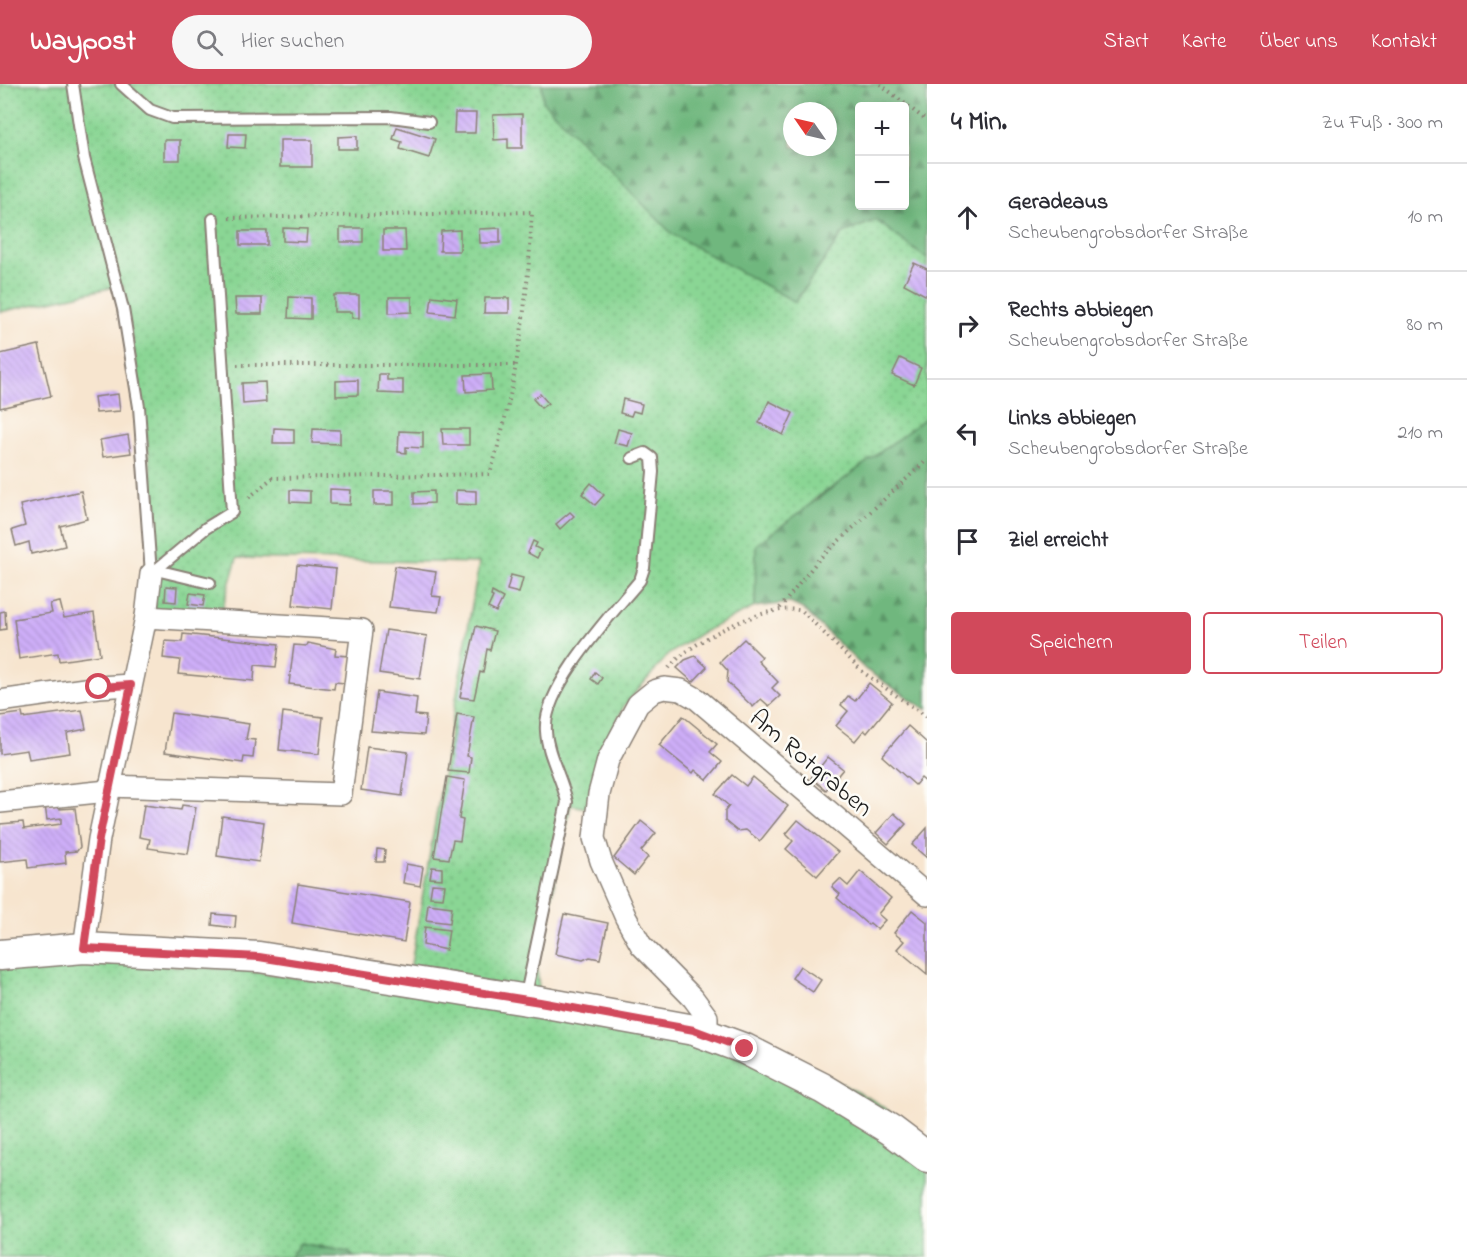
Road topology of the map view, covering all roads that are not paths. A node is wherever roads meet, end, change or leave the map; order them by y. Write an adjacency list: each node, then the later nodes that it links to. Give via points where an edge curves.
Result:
1 (73, 84): 6 (lane, via 84,158 123,309 139,407)
2 (120, 84): 3 (lane, via 150,110 172,118 391,117)
3 (429, 122)
4 (213, 219): 6 (lane, via 232,512)
5 (632, 458): 16 (lane, via 645,453 652,458 653,472 640,580 560,682 546,710 546,732 567,802)
6 (153, 572): 7 (lane); 8 (street)
7 (210, 584)
8 (146, 617): 9 (street); 11 (street, via 362,630 341,794)
9 (131, 685): 10 (street); 11 (street)
10 (0, 701)
11 (109, 788): 12 (street); 14 (street)
12 (0, 802)
13 (927, 895): 17 (street, Am Rotgraben, via 697,699 681,690 654,691 638,704 608,760 594,838 641,945 707,1017)
14 (84, 948): 15 (main road); 16 (main road, via 259,957)
15 (0, 955)
16 (525, 999): 17 (main road)
17 (707, 1035): 18 (main road, via 745,1049 822,1088)
18 (927, 1157)

